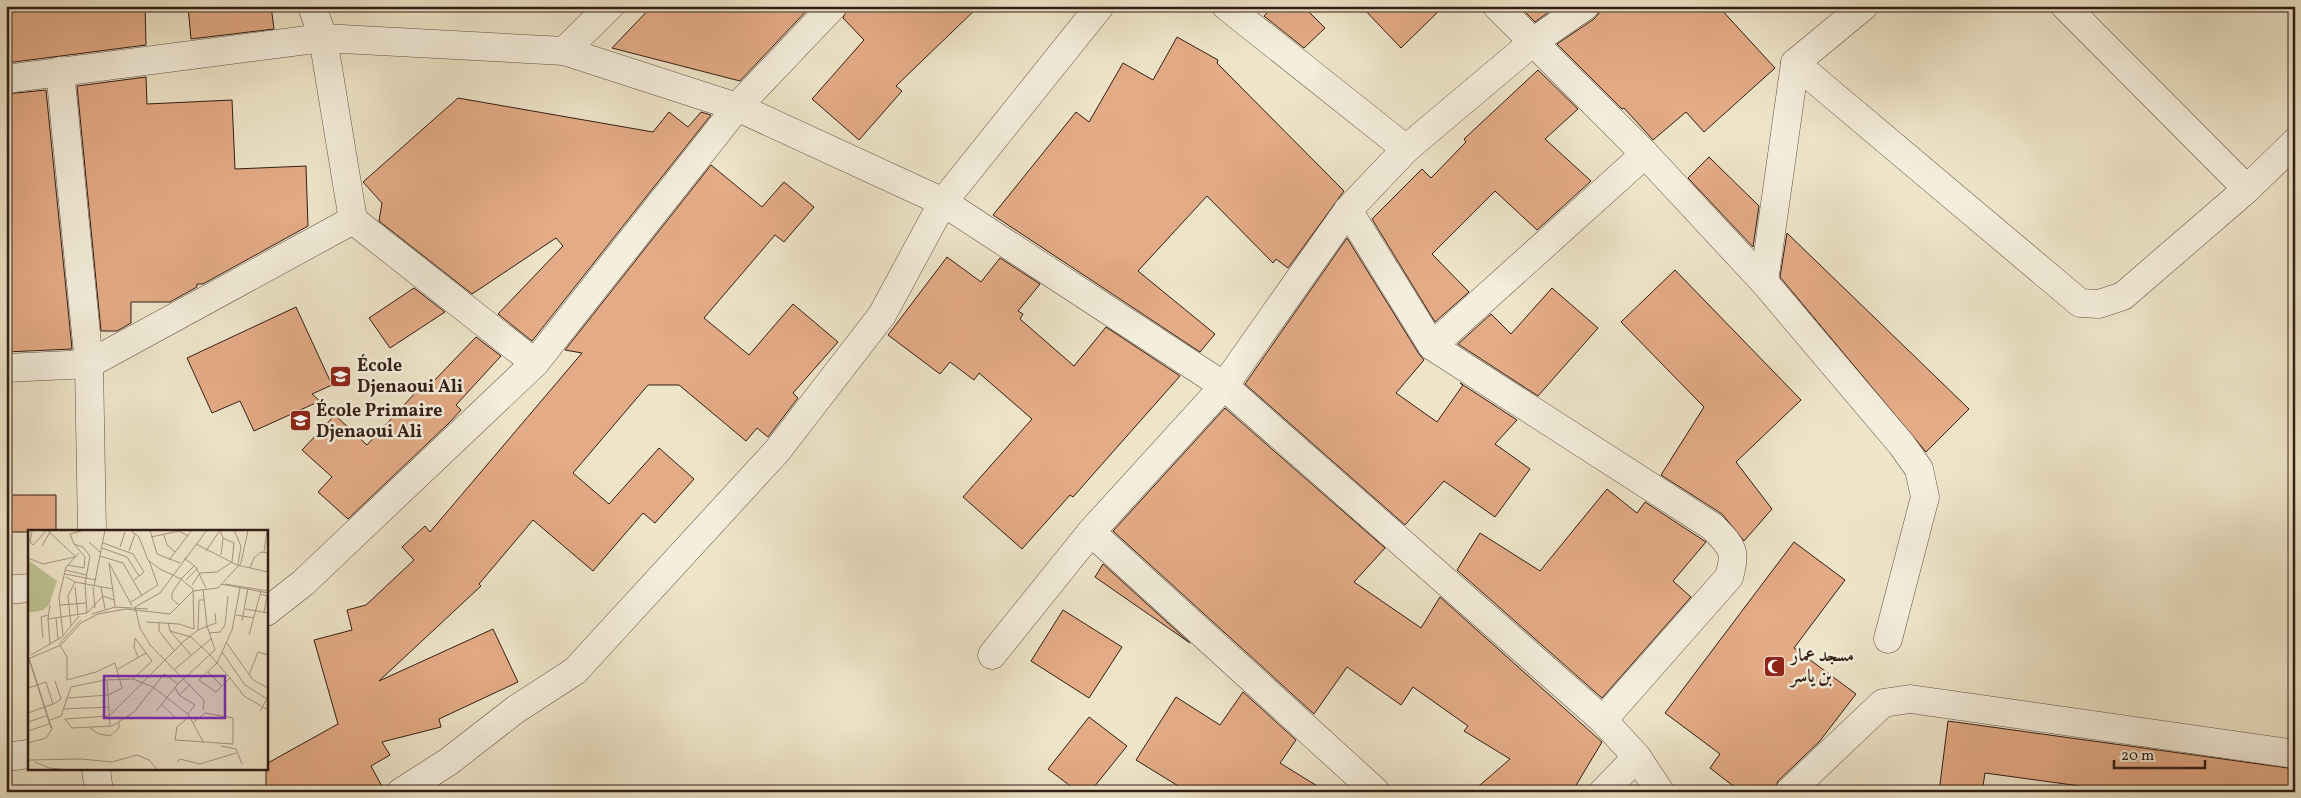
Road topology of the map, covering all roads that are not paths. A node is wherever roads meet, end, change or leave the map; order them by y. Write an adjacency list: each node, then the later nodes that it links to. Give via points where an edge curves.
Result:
1 (312, 6): 10 (street)
2 (610, 6): 12 (street)
3 (833, 6): 16 (street)
4 (1100, 6): 21 (street)
5 (1226, 6): 18 (street)
6 (1497, 6): 11 (street)
7 (1585, 6): 11 (street)
8 (1864, 6): 13 (street)
9 (2065, 6): 20 (street)
10 (323, 38): 12 (street); 14 (street); 23 (street)
11 (1533, 42): 18 (street); 19 (street)
12 (564, 51): 16 (street)
13 (1795, 63): 20 (street, via 2080,303 2099,304 2123,296); 24 (street)
14 (60, 71): 15 (street); 27 (street)
15 (6, 79)
16 (737, 107): 21 (street); 26 (street)
17 (2295, 142): 20 (street)
18 (1406, 149): 22 (street)
19 (1645, 154): 24 (street); 25 (street)
20 (2247, 189)
21 (943, 202): 29 (street); 45 (street, via 882,315 777,451 576,671 515,710 448,762)
22 (1348, 210): 25 (street); 29 (street)
23 (353, 220): 26 (street); 27 (street)
24 (1764, 282): 35 (street, via 1919,469 1925,496)
25 (1432, 346): 37 (street, via 1714,527 1728,543 1735,558 1729,577)
26 (535, 362): 34 (street, via 303,583)
27 (89, 364): 28 (street); 30 (street)
28 (6, 368)
29 (1224, 386): 31 (street); 37 (street)
30 (92, 530)
31 (1091, 532): 36 (street); 43 (street)
32 (28, 588): 33 (street)
33 (6, 590)
34 (268, 610)
35 (1888, 639)
36 (992, 655)
37 (1603, 720): 40 (street)
38 (28, 754): 41 (street)
39 (2295, 754): 48 (street, via 1910,699 1883,703)
40 (1637, 756): 46 (street); 47 (street)
41 (6, 757)
42 (96, 770): 44 (street)
43 (1375, 791)
44 (99, 792)
45 (401, 792)
46 (1602, 792)
47 (1660, 792)
48 (1788, 792)

